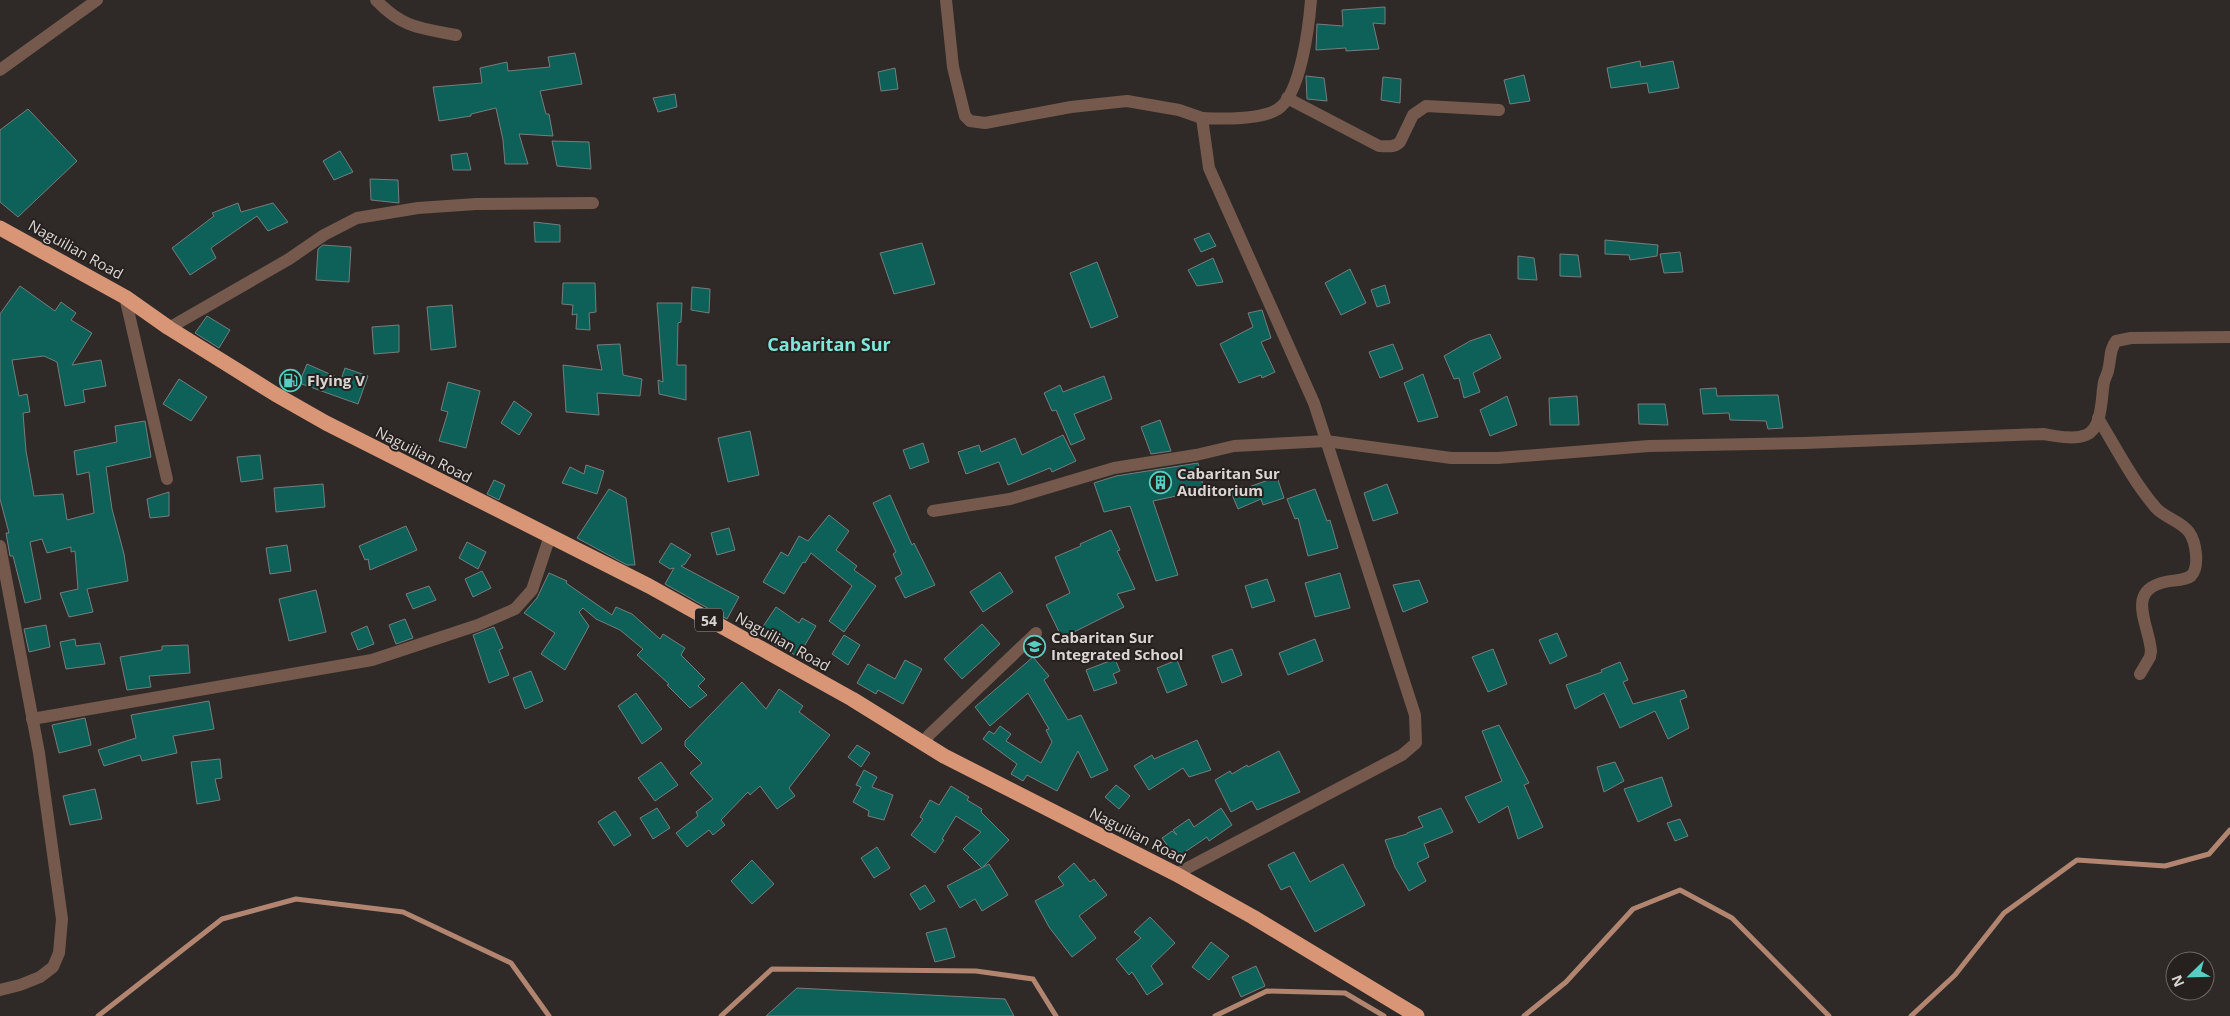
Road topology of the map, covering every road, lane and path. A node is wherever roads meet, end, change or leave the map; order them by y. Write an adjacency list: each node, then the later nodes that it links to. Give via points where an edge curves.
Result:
1 (97, 0): 6 (street)
2 (376, 0): 5 (street, via 400,21)
3 (946, 0): 9 (street, via 953,67 965,116 970,121 986,123 1071,107 1127,101 1179,110)
4 (1312, 0): 7 (street, via 1300,68)
5 (456, 36)
6 (0, 70)
7 (1287, 98): 8 (street, via 1379,146 1390,147 1400,142 1413,115 1426,106); 9 (street, via 1280,108 1268,113 1222,119)
8 (1499, 110)
9 (1202, 118): 16 (street, via 1209,168 1298,364)
10 (593, 203): 13 (street, via 447,206 357,218)
11 (0, 228): 12 (highway, Naguilian Road / 54)
12 (125, 296): 13 (highway, Naguilian Road / 54); 17 (street)
13 (170, 328): 19 (highway, Naguilian Road / 54, via 326,423)
14 (2230, 338): 15 (street, via 2131,338 2116,341 2111,347)
15 (2098, 418): 16 (street, via 2094,429 2075,437 2043,434 1649,446 1498,458 1451,458); 22 (street, via 2145,494 2158,510 2189,532 2196,558 2192,575 2153,585 2144,593 2141,600 2151,651)
16 (1326, 441): 18 (street, via 1234,446 1114,468 1010,499); 25 (street, via 1415,715 1416,742 1402,756)
17 (167, 479)
18 (933, 511)
19 (550, 536): 23 (street, via 532,590 515,609 469,628 372,660); 24 (highway, Naguilian Road / 54, via 649,586 852,700)
20 (0, 546): 23 (street)
21 (1036, 633): 24 (street, via 929,735)
22 (2140, 674)
23 (32, 719): 26 (street, via 62,919 59,953 53,967 40,977)
24 (924, 745): 25 (highway, Naguilian Road / 54)
25 (1176, 874): 27 (highway, Naguilian Road / 54)
26 (0, 990)
27 (1417, 1016)

